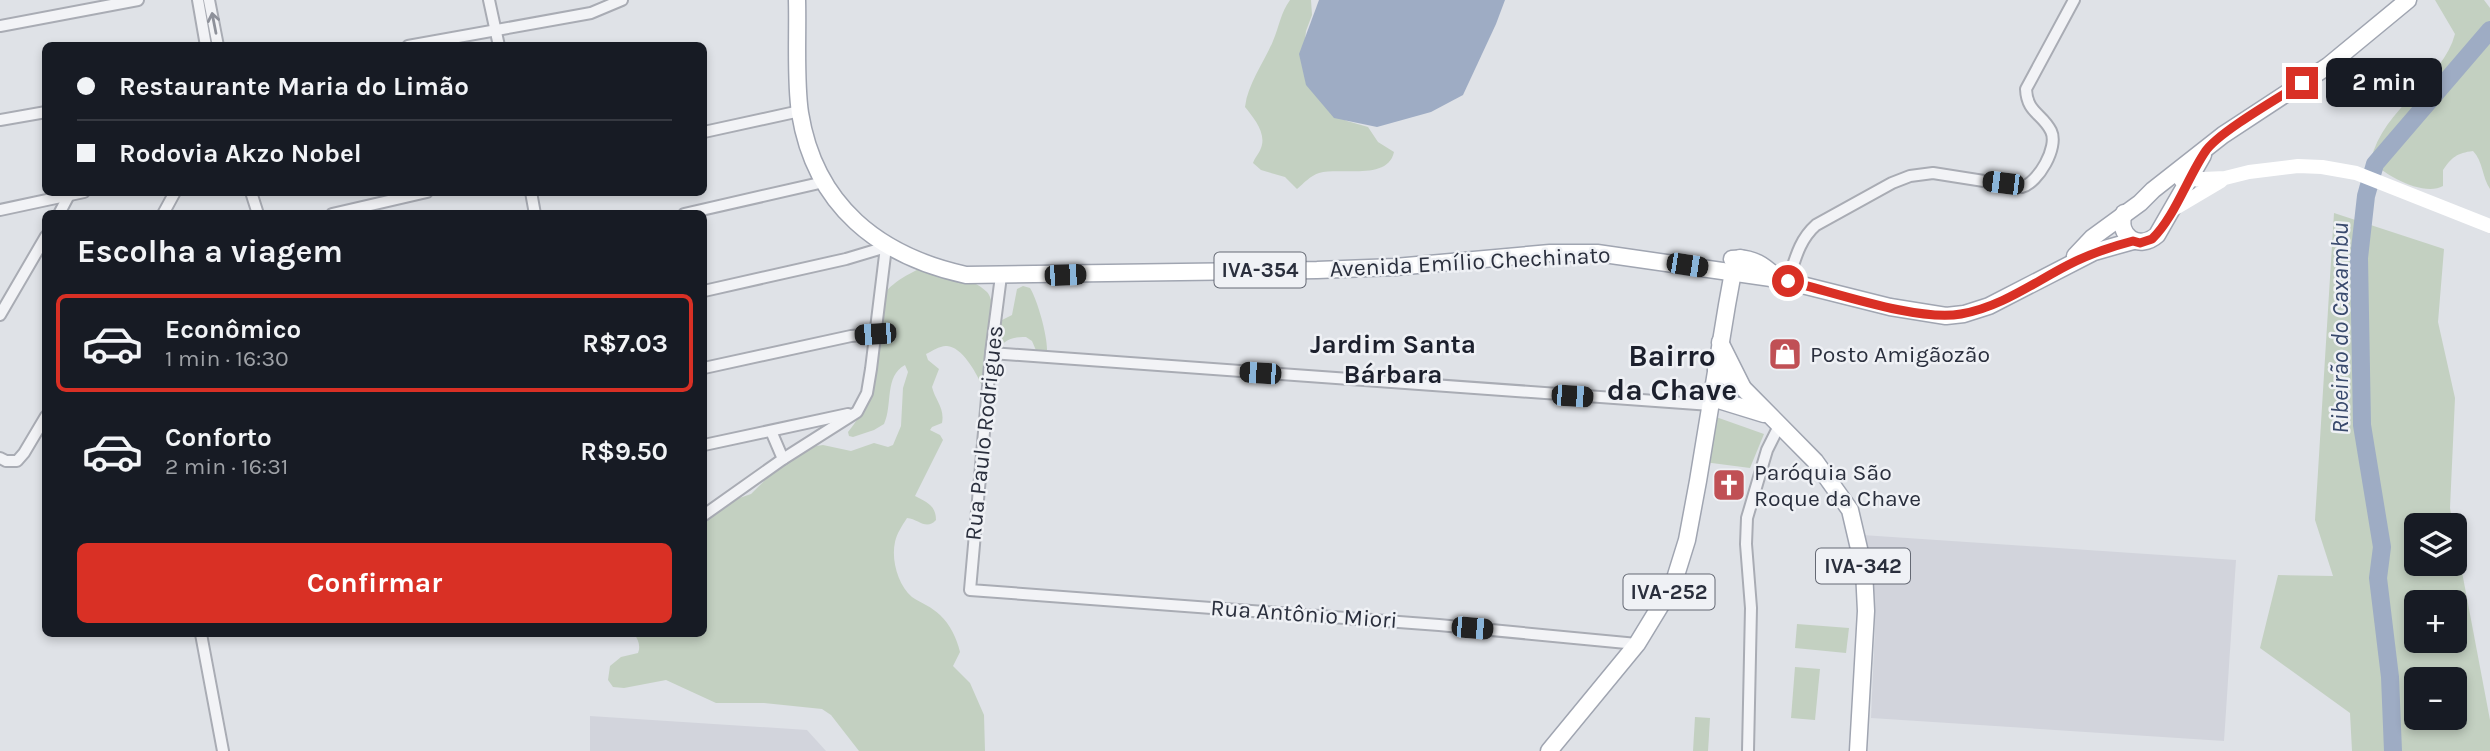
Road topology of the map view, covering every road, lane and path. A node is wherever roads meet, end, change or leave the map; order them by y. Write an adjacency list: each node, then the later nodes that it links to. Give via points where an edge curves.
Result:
1 (138, 0): 9 (street)
2 (198, 0): 11 (street)
3 (209, 0): 12 (street, one-way to 3)
4 (489, 0): 10 (street)
5 (621, 0): 10 (street, via 592,13)
6 (797, 0): 15 (main road, Avenida Emílio Chechinato / IVA-354)
7 (2074, 0): 40 (street, via 2026,89 2026,100 2053,137 2034,181 2022,187 1933,173 1892,183 1815,225)
8 (2408, 0): 19 (main road, via 2328,66)
9 (0, 26)
10 (495, 30): 13 (street); 14 (street)
11 (205, 42)
12 (217, 42)
13 (430, 42)
14 (498, 42)
15 (800, 111): 18 (street); 23 (main road, Avenida Emílio Chechinato / IVA-354, via 806,143)
16 (42, 113): 17 (street)
17 (0, 120)
18 (707, 131)
19 (2206, 149): 21 (main road); 22 (main road)
20 (2225, 178): 21 (main road); 30 (main road); 32 (main road, via 2298,166 2356,173)
21 (2190, 179): 22 (main road); 30 (main road)
22 (2167, 180): 26 (main road)
23 (824, 182): 29 (street); 36 (main road, Avenida Emílio Chechinato / IVA-354, via 840,206)
24 (64, 196): 27 (street)
25 (410, 196): 28 (street)
26 (2140, 203): 31 (main road); 33 (main road, via 2157,211)
27 (0, 210)
28 (349, 210)
29 (702, 210)
30 (2172, 210): 33 (main road)
31 (2124, 213): 34 (main road, via 2124,232); 38 (main road)
32 (2490, 226)
33 (2160, 229): 34 (main road, via 2152,239)
34 (2133, 241): 38 (main road)
35 (42, 243): 42 (street)
36 (886, 247): 39 (main road, Avenida Emílio Chechinato / IVA-354, via 934,268); 41 (street); 43 (street)
37 (1736, 265): 39 (main road, Avenida Emílio Chechinato / IVA-354, via 1706,268 1597,253 1376,268); 40 (main road, Avenida Emílio Chechinato, via 1753,260); 44 (main road, IVA-252)
38 (2066, 266): 40 (main road, via 1989,306 1946,316)
39 (1001, 276): 45 (street, Rua Paulo Rodrigues)
40 (1783, 280)
41 (707, 290)
42 (0, 315)
43 (875, 334): 46 (street); 50 (street, via 867,393)
44 (1720, 342): 47 (main road, IVA-252); 48 (main road)
45 (991, 353): 49 (street); 59 (street, Rua Paulo Rodrigues)
46 (707, 367)
47 (1716, 369): 48 (main road); 49 (main road, IVA-252)
48 (1743, 388): 51 (main road)
49 (1711, 402): 51 (main road); 61 (main road, IVA-252, via 1687,540 1659,611)
50 (857, 412): 54 (street); 57 (street)
51 (1766, 414): 53 (main road, IVA-342)
52 (42, 423): 56 (street, via 17,461)
53 (1779, 426): 64 (street, via 1746,518 1751,608); 65 (main road, IVA-342, via 1837,490 1850,510 1856,533 1866,611)
54 (771, 431): 55 (street); 57 (street)
55 (707, 444)
56 (0, 457)
57 (783, 459): 58 (street)
58 (707, 513)
59 (970, 590): 61 (street, Rua Antônio Miori)
60 (202, 637): 62 (street)
61 (1637, 644): 63 (main road, IVA-252)
62 (223, 751)
63 (1549, 751)
64 (1748, 751)
65 (1858, 751)

